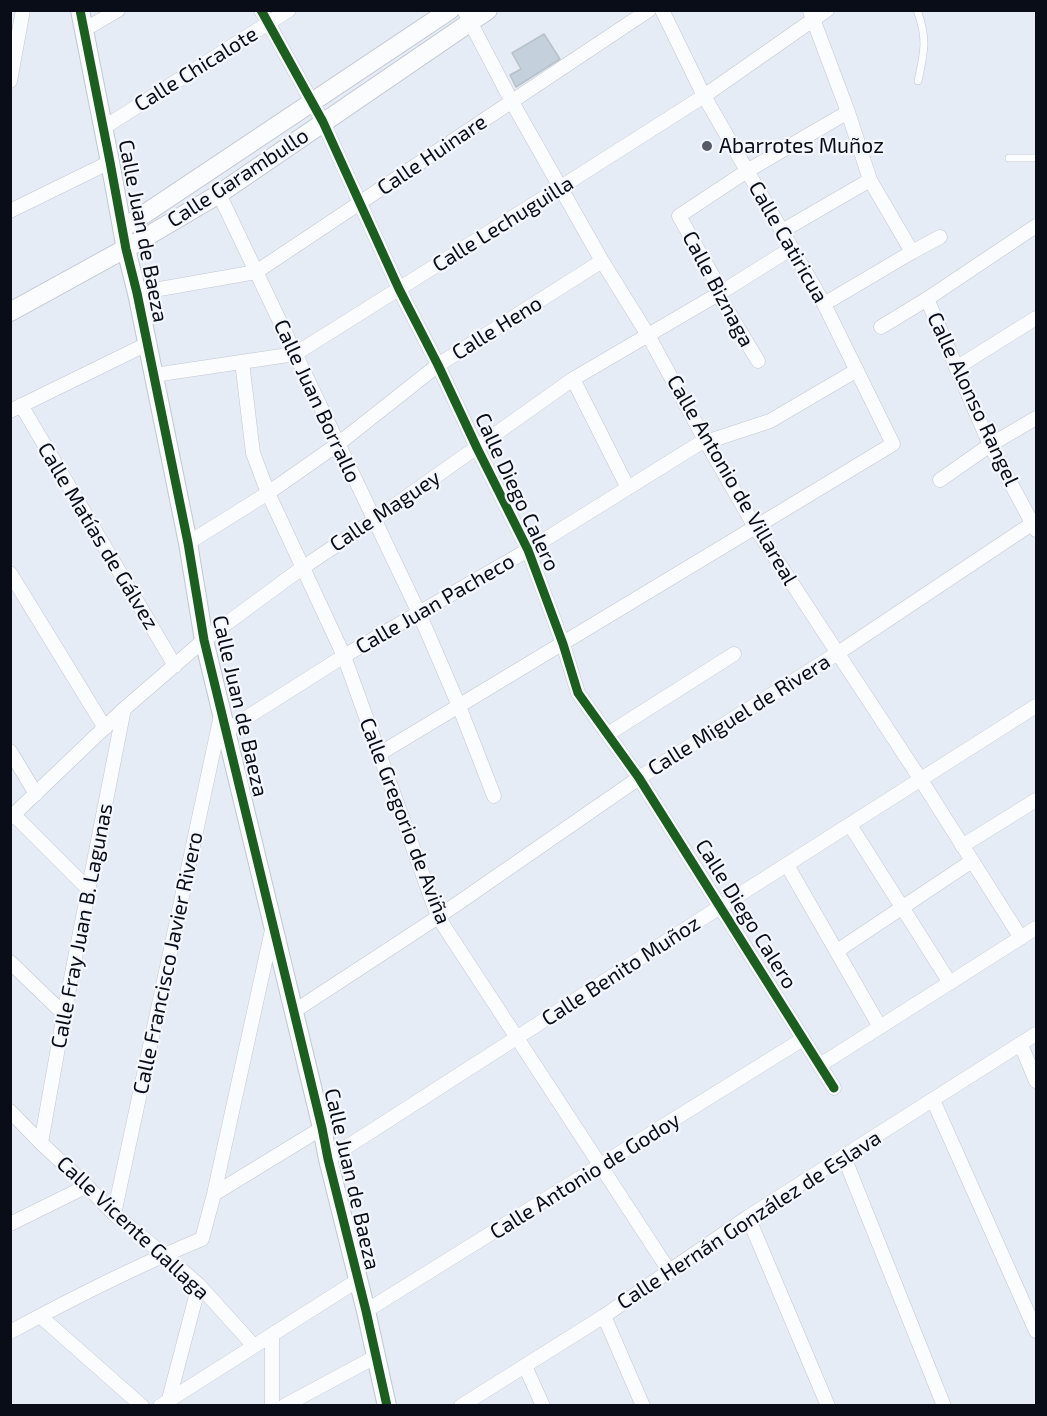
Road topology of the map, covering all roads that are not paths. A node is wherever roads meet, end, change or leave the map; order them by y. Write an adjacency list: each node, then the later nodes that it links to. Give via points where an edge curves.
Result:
1 (23, 10): 16 (street)
2 (80, 10): 15 (street, Calle Juan de Baeza)
3 (118, 10): 15 (street)
4 (261, 10): 14 (street, Calle Diego Calero)
5 (289, 10): 14 (street, Calle Chicalote)
6 (450, 10): 19 (street, Calle Garambullo)
7 (488, 10): 13 (street, Calle Garambullo)
8 (649, 10): 20 (street, Calle Huinare)
9 (662, 10): 18 (street, Calle Catiricua)
10 (827, 10): 12 (street, Calle Lechuguilla)
11 (917, 10): 17 (lane, via 925,46)
12 (812, 15): 18 (street, Calle Lechuguilla); 21 (street)
13 (467, 16): 20 (street, Calle Antonio de Villareal); 22 (street, Calle Garambullo)
14 (268, 24): 19 (street, Calle Diego Calero); 23 (street, Calle Chicalote)
15 (84, 30): 23 (street, Calle Juan de Baeza)
16 (10, 81)
17 (918, 81)
18 (704, 96): 27 (street, Calle Catiricua); 29 (street, Calle Lechuguilla)
19 (313, 102): 22 (street, Calle Diego Calero); 34 (street, Calle Garambullo)
20 (512, 102): 29 (street, Calle Antonio de Villareal); 31 (street, Calle Huinare)
21 (848, 112): 27 (street); 28 (street)
22 (324, 122): 30 (street, Calle Garambullo); 31 (street, Calle Diego Calero)
23 (104, 128): 26 (street, Calle Juan de Baeza)
24 (1009, 158): 25 (lane)
25 (1036, 158)
26 (110, 162): 32 (street); 34 (street, Calle Juan de Baeza)
27 (747, 171): 35 (street, Calle Catiricua); 44 (street, Calle Biznaga, via 679,216)
28 (870, 180): 35 (street); 39 (street)
29 (561, 187): 40 (street, Calle Antonio de Villareal); 42 (street, Calle Lechuguilla)
30 (219, 194): 38 (street, Calle Garambullo); 41 (street, Calle Juan Borrallo)
31 (361, 202): 41 (street, Calle Huinare); 42 (street, Calle Diego Calero)
32 (10, 211)
33 (1036, 226): 45 (street)
34 (122, 229): 38 (street, Calle Juan de Baeza)
35 (782, 231): 37 (street, Calle Catiricua)
36 (940, 237): 39 (street)
37 (792, 248): 44 (street, Calle Maguey); 46 (street, Calle Catiricua)
38 (126, 249): 43 (street, Calle Juan de Baeza); 47 (street, Calle Garambullo)
39 (912, 252): 46 (street)
40 (602, 261): 50 (street, Calle Antonio de Villareal); 55 (street, Calle Heno)
41 (256, 272): 43 (street, Calle Huinare); 52 (street, Calle Juan Borrallo)
42 (399, 289): 52 (street, Calle Lechuguilla); 55 (street, Calle Diego Calero)
43 (137, 293): 51 (street, Calle Juan de Baeza)
44 (720, 293): 50 (street, Calle Maguey); 53 (street, Calle Biznaga)
45 (927, 300): 49 (street); 56 (street, Calle Alonso Rangel)
46 (824, 304): 57 (street, Calle Catiricua)
47 (10, 312)
48 (1036, 318): 56 (street)
49 (881, 327)
50 (648, 335): 59 (street, Calle Maguey); 62 (street, Calle Antonio de Villareal)
51 (147, 344): 58 (street, Calle Juan de Baeza); 60 (street)
52 (295, 354): 54 (street, Calle Lechuguilla); 63 (street, Calle Juan Borrallo)
53 (758, 361)
54 (242, 362): 58 (street, Calle Lechuguilla); 68 (street, Calle Gregorio de Aviña, via 253,453)
55 (438, 365): 63 (street, Calle Heno); 65 (street, Calle Diego Calero)
56 (956, 368): 64 (street, Calle Alonso Rangel)
57 (857, 370): 62 (street, Calle Juan Pacheco, via 770,421); 71 (street, Calle Catiricua, via 893,444)
58 (154, 375): 72 (street, Calle Juan de Baeza)
59 (573, 379): 65 (street, Calle Maguey); 67 (street)
60 (16, 408): 82 (street, Calle Matías de Gálvez)
61 (1036, 418): 64 (street)
62 (705, 441): 67 (street, Calle Juan Pacheco); 71 (street, Calle Antonio de Villareal)
63 (338, 444): 68 (street, Calle Heno); 69 (street, Calle Juan Borrallo)
64 (990, 445): 66 (street); 70 (street, Calle Alonso Rangel)
65 (477, 448): 69 (street, Calle Maguey); 73 (street, Calle Diego Calero)
66 (940, 480)
67 (628, 488): 73 (street, Calle Juan Pacheco)
68 (268, 493): 72 (street, Calle Heno); 74 (street, Calle Gregorio de Aviña)
69 (374, 520): 74 (street, Calle Maguey); 76 (street, Calle Juan Borrallo)
70 (1035, 525): 79 (street, Calle Miguel de Rivera)
71 (755, 527): 78 (street); 79 (street, Calle Antonio de Villareal)
72 (188, 543): 77 (street, Calle Juan de Baeza)
73 (528, 550): 76 (street, Calle Juan Pacheco); 78 (street, Calle Diego Calero)
74 (302, 568): 77 (street, Calle Maguey); 81 (street, Calle Gregorio de Aviña)
75 (10, 573): 87 (street)
76 (419, 614): 81 (street, Calle Juan Pacheco); 83 (street, Calle Juan Borrallo)
77 (204, 640): 82 (street, Calle Maguey); 86 (street, Calle Juan de Baeza)
78 (563, 644): 83 (street); 89 (street, Calle Diego Calero, via 578,693)
79 (838, 653): 92 (street, Calle Miguel de Rivera); 93 (street, Calle Antonio de Villareal)
80 (734, 654): 89 (street)
81 (344, 656): 88 (street, Calle Juan Pacheco); 91 (street, Calle Gregorio de Aviña)
82 (175, 666): 85 (street, Calle Maguey)
83 (459, 706): 91 (street); 95 (street, Calle Juan Borrallo)
84 (1036, 706): 93 (street, Calle Benito Muñoz)
85 (124, 709): 87 (street, Calle Maguey); 102 (street, Calle Fray Juan B. Lagunas)
86 (222, 711): 88 (street, Calle Juan de Baeza); 131 (street, Calle Francisco Javier Rivero)
87 (105, 728): 94 (street, Calle Maguey)
88 (227, 730): 106 (street, Calle Juan de Baeza)
89 (608, 734): 92 (street, Calle Diego Calero)
90 (10, 751): 94 (street)
91 (379, 754): 105 (street, Calle Gregorio de Aviña)
92 (639, 778): 103 (street, Calle Diego Calero); 105 (street, Calle Miguel de Rivera)
93 (921, 780): 98 (street, Calle Benito Muñoz); 99 (street, Calle Antonio de Villareal)
94 (36, 794): 97 (street, Calle Maguey)
95 (494, 796)
96 (1036, 800): 99 (street)
97 (12, 817): 102 (street)
98 (850, 825): 101 (street, Calle Benito Muñoz); 104 (street)
99 (962, 846): 100 (street, Calle Antonio de Villareal)
100 (972, 861): 104 (street); 108 (street, Calle Antonio de Villareal)
101 (787, 865): 103 (street, Calle Benito Muñoz); 109 (street)
102 (89, 890): 113 (street, Calle Fray Juan B. Lagunas)
103 (720, 907): 116 (street, Calle Benito Muñoz); 117 (street, Calle Diego Calero)
104 (902, 908): 109 (street); 111 (street)
105 (438, 917): 112 (street, Calle Miguel de Rivera); 116 (street, Calle Gregorio de Aviña)
106 (273, 928): 112 (street, Calle Juan de Baeza); 130 (street)
107 (1036, 928): 108 (street)
108 (1021, 938): 111 (street)
109 (837, 951): 114 (street)
110 (10, 962): 113 (street)
111 (950, 982): 114 (street)
112 (293, 1012): 124 (street, Calle Juan de Baeza)
113 (64, 1014): 125 (street, Calle Fray Juan B. Lagunas)
114 (880, 1027): 119 (street)
115 (1036, 1034): 118 (street, Calle Hernán González de Eslava)
116 (516, 1038): 127 (street, Calle Benito Muñoz); 128 (street, Calle Gregorio de Aviña)
117 (803, 1040): 119 (street, Calle Diego Calero); 128 (street, Calle Antonio de Godoy)
118 (1021, 1045): 120 (street); 122 (street, Calle Hernán González de Eslava)
119 (820, 1065): 121 (street, Calle Diego Calero)
120 (1036, 1081)
121 (834, 1088)
122 (933, 1100): 126 (street, Calle Hernán González de Eslava); 141 (street)
123 (11, 1113): 125 (street, Calle Vicente Gallaga)
124 (322, 1128): 127 (street, Calle Juan de Baeza); 130 (street)
125 (41, 1143): 129 (street, Calle Vicente Gallaga)
126 (844, 1157): 132 (street, Calle Hernán González de Eslava); 156 (street)
127 (328, 1159): 136 (street, Calle Juan de Baeza)
128 (600, 1167): 135 (street, Calle Gregorio de Aviña); 138 (street, Calle Antonio de Godoy)
129 (87, 1186): 131 (street, Calle Vicente Gallaga); 133 (street)
130 (214, 1194): 134 (street, via 202,1239)
131 (114, 1214): 134 (street, Calle Vicente Gallaga)
132 (748, 1217): 135 (street, Calle Hernán González de Eslava); 155 (street)
133 (10, 1224)
134 (164, 1254): 137 (street, Calle Vicente Gallaga); 139 (street)
135 (670, 1272): 140 (street, Calle Hernán González de Eslava)
136 (358, 1280): 138 (street, Calle Juan de Baeza); 143 (street)
137 (199, 1286): 144 (street, Calle Vicente Gallaga); 147 (street)
138 (366, 1311): 145 (street, Calle Juan de Baeza)
139 (40, 1316): 142 (street); 148 (street)
140 (604, 1316): 146 (street, Calle Hernán González de Eslava); 154 (street)
141 (1036, 1331)
142 (10, 1332)
143 (272, 1336): 144 (street); 149 (street)
144 (254, 1346): 147 (street)
145 (375, 1357): 150 (street); 151 (street, Calle Juan de Baeza)
146 (525, 1366): 152 (street, Calle Hernán González de Eslava); 153 (street)
147 (165, 1404)
148 (142, 1406)
149 (272, 1406)
150 (284, 1406)
151 (387, 1406)
152 (461, 1406)
153 (543, 1406)
154 (643, 1406)
155 (828, 1406)
156 (944, 1406)

